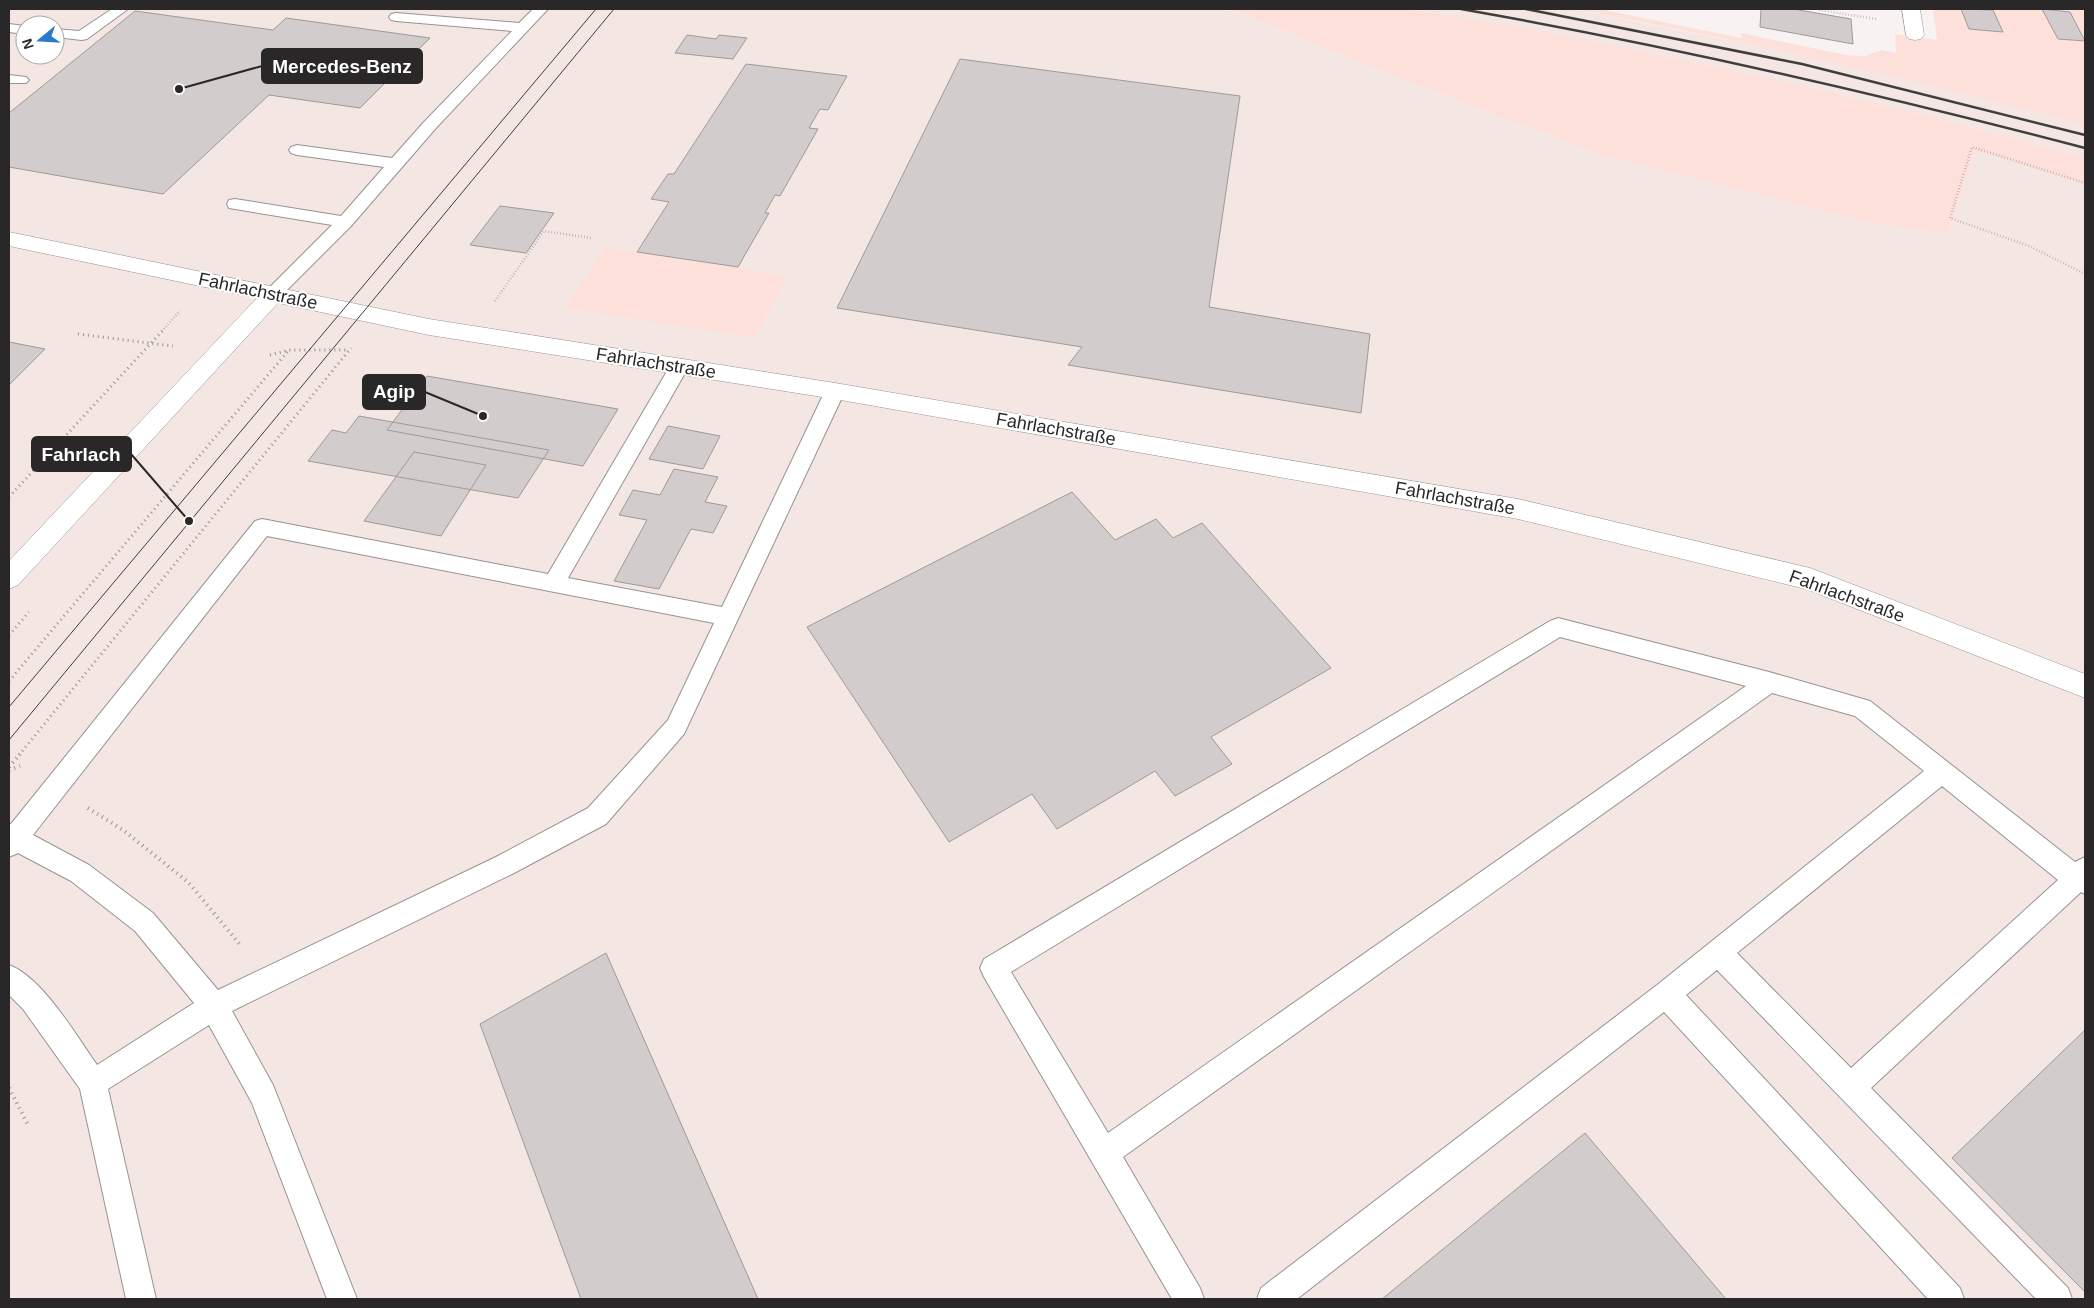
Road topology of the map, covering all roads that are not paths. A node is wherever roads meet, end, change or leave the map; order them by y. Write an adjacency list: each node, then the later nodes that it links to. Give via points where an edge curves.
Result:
1 (121, 9): 5 (lane, via 82,36)
2 (541, 9): 4 (lane)
3 (396, 17): 4 (lane)
4 (523, 28): 7 (lane)
5 (65, 34)
6 (297, 150): 7 (lane)
7 (397, 164): 9 (lane)
8 (235, 204): 9 (lane)
9 (345, 222): 11 (lane)
10 (9, 239): 11 (street, Fahrlachstraße)
11 (274, 294): 12 (street, Fahrlachstraße, via 471,334); 14 (street)
12 (680, 366): 13 (street, Fahrlachstraße); 15 (lane)
13 (836, 391): 16 (lane); 18 (street, Fahrlachstraße, via 1528,511 1810,580)
14 (9, 578)
15 (554, 582): 16 (lane); 20 (lane, via 262,527 56,788)
16 (727, 617): 25 (lane, via 676,727 598,816 505,865)
17 (1768, 682): 19 (lane, via 1862,708); 28 (lane); 28 (lane, via 1558,627 993,968)
18 (2085, 686)
19 (1941, 772): 21 (lane); 22 (lane)
20 (11, 839): 25 (lane, via 80,873 144,922)
21 (2083, 876): 27 (lane)
22 (1718, 952): 24 (lane); 27 (lane)
23 (9, 978): 26 (lane, via 33,999)
24 (1666, 994): 32 (lane); 33 (lane)
25 (214, 1006): 26 (lane); 30 (lane, via 263,1095)
26 (94, 1083): 29 (lane)
27 (1850, 1088): 34 (lane)
28 (1104, 1153): 31 (lane)
29 (141, 1299)
30 (342, 1299)
31 (1189, 1299)
32 (1272, 1299)
33 (1948, 1299)
34 (2057, 1299)

